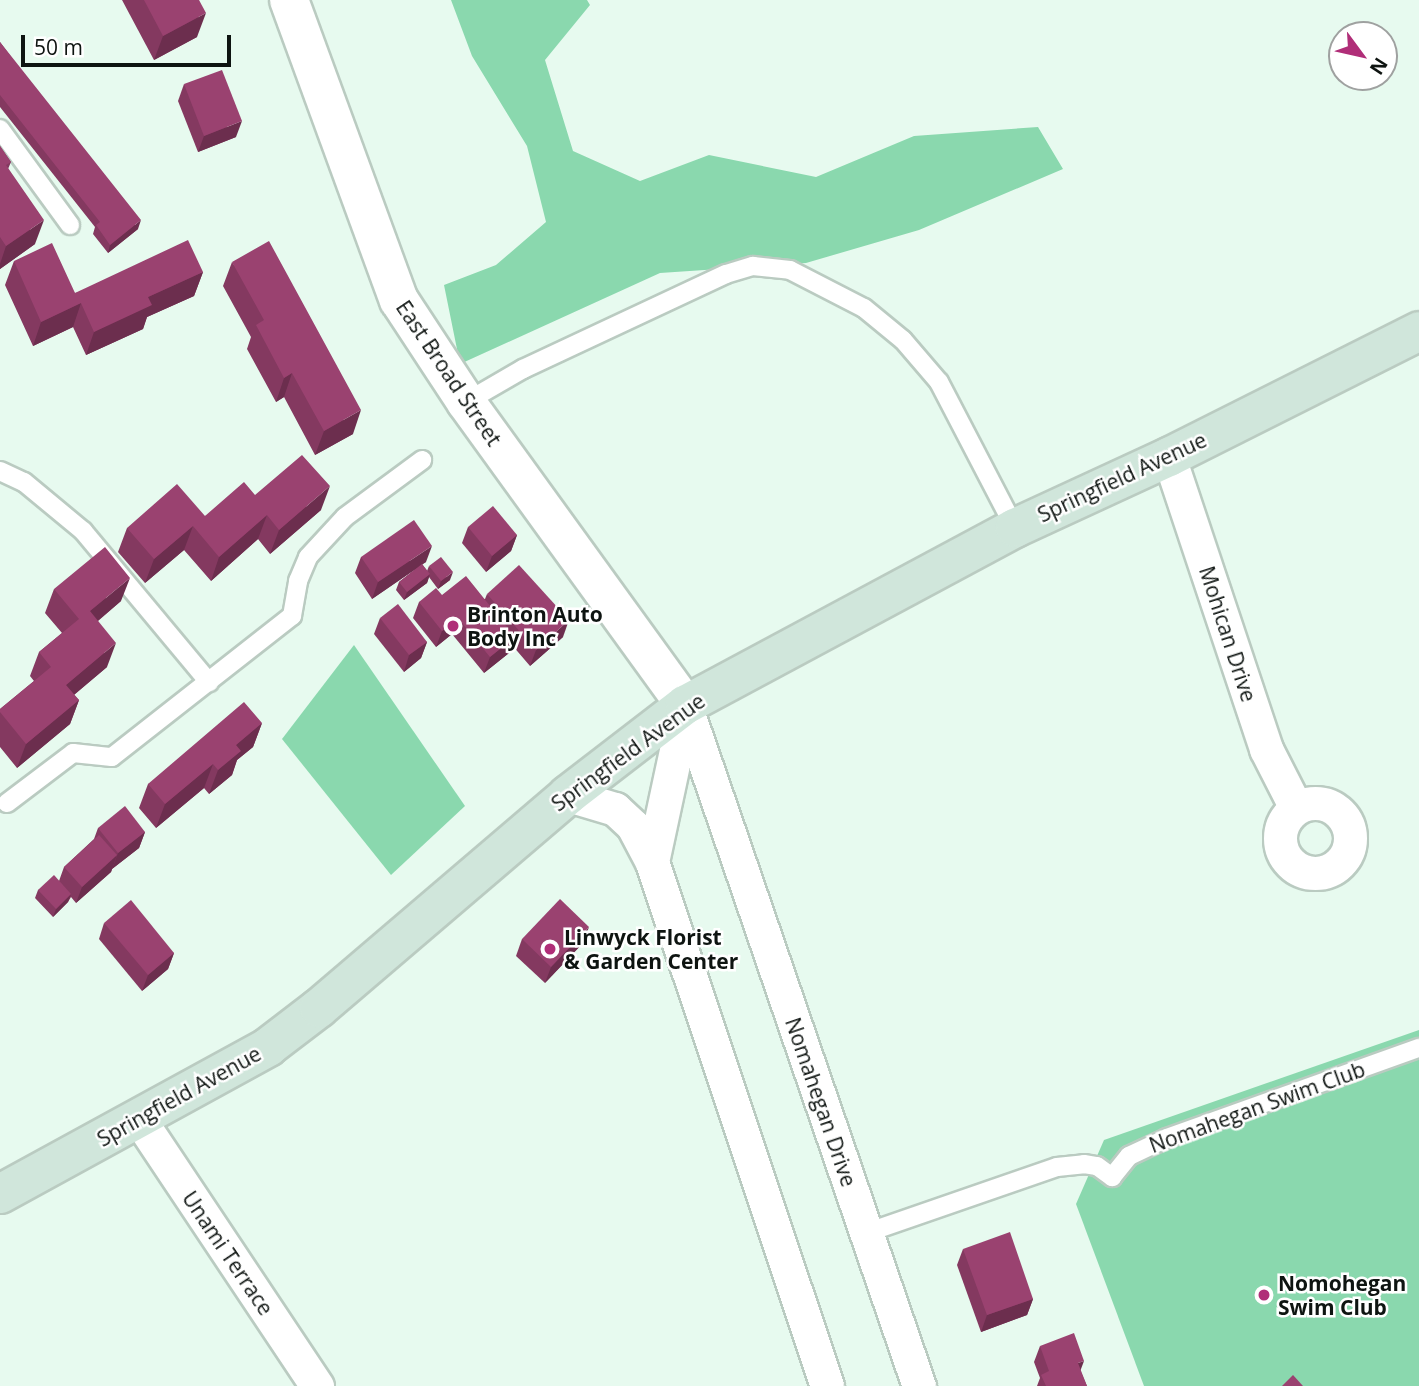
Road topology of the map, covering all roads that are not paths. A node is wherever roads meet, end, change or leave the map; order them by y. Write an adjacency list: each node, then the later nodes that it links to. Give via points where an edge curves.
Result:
1 (289, 0): 5 (street, East Broad Street, via 399,300)
2 (0, 129): 3 (lane)
3 (69, 225)
4 (1419, 331): 6 (main road, Springfield Avenue)
5 (466, 402): 9 (lane, via 523,369 726,274 753,266 790,270 864,308 903,341 939,382); 11 (street, East Broad Street)
6 (1168, 457): 9 (main road, Springfield Avenue); 14 (street, Mohican Drive, via 1266,749)
7 (422, 460): 10 (lane, via 345,517 308,556 292,616)
8 (0, 471): 10 (lane, via 24,482 83,531)
9 (1015, 528): 11 (main road, Springfield Avenue)
10 (209, 682): 13 (lane, via 112,758 73,753)
11 (685, 705): 12 (main road, Springfield Avenue); 15 (street); 16 (street, Nomahegan Drive)
12 (568, 795): 17 (street, via 615,809 634,826); 19 (main road, Springfield Avenue, via 268,1047)
13 (7, 803)
14 (1296, 808)
15 (663, 811): 16 (street, via 692,802); 17 (street)
16 (723, 818): 21 (street, Nomahegan Drive)
17 (652, 862): 23 (street)
18 (1419, 1048): 21 (lane, Nomahegan Swim Club, via 1167,1138 1129,1156 1112,1177 1097,1166 1058,1167)
19 (139, 1119): 20 (main road, Springfield Avenue); 22 (street, Unami Terrace)
20 (0, 1194)
21 (866, 1233): 24 (street, Nomahegan Drive)
22 (317, 1386)
23 (827, 1386)
24 (919, 1386)

